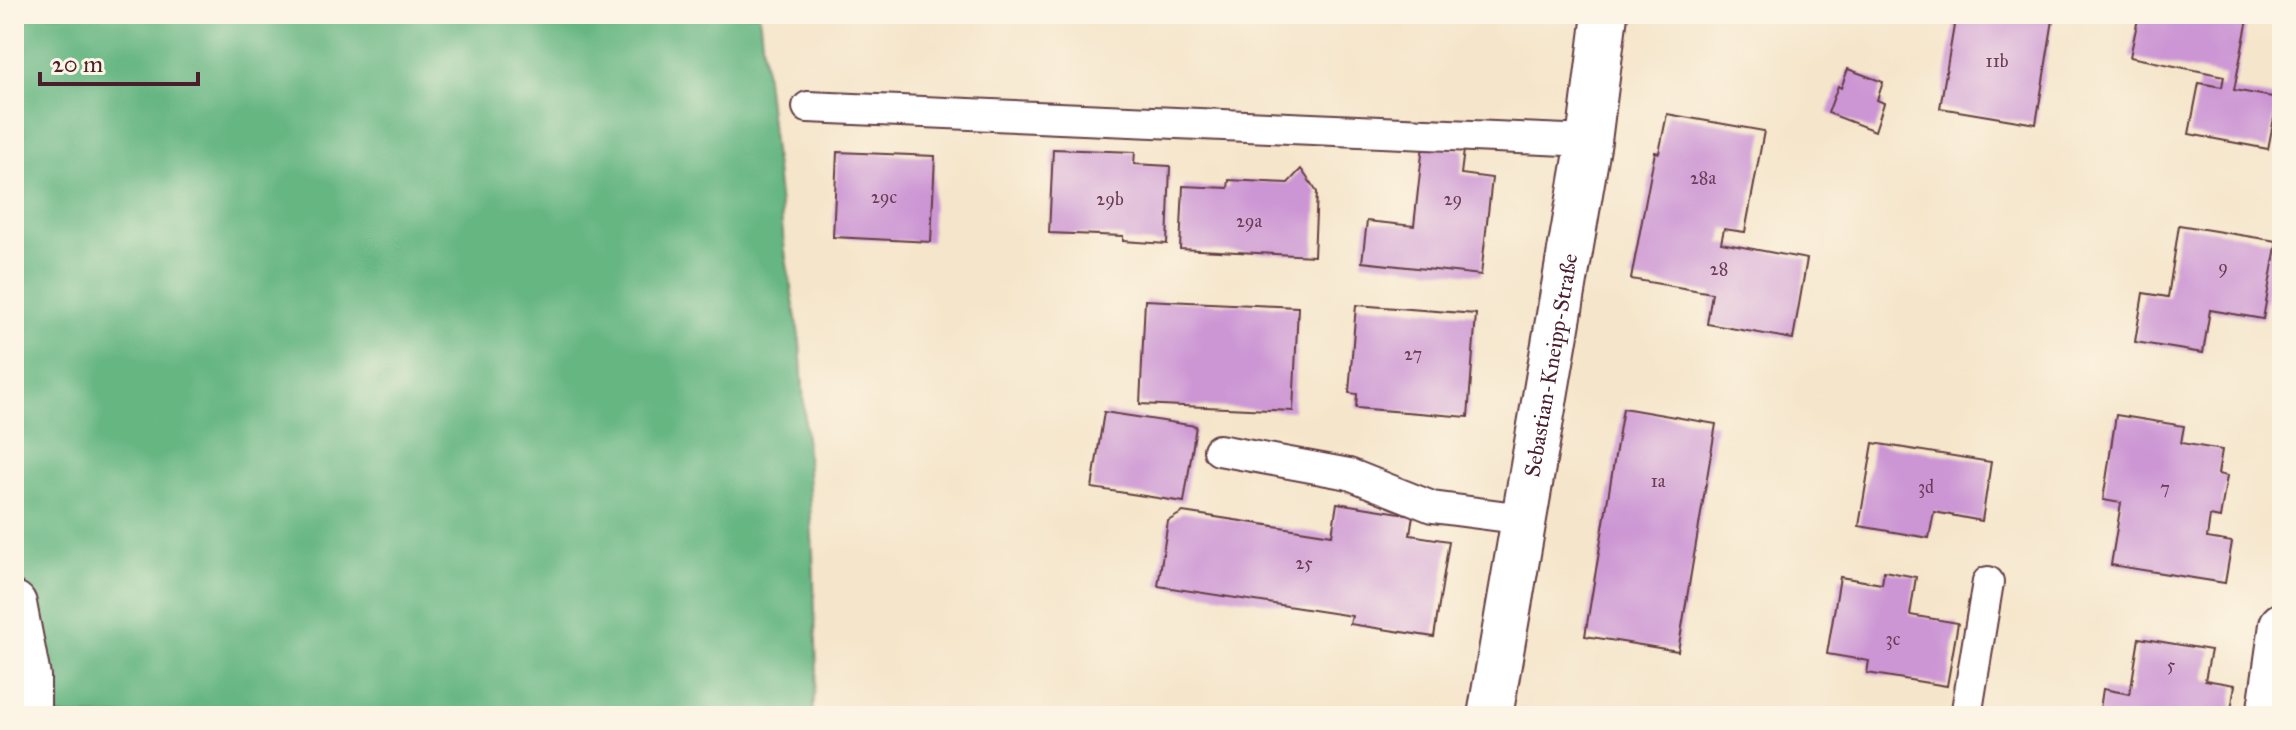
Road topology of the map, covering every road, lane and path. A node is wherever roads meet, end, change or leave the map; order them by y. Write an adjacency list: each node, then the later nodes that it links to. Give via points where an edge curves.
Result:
1 (1605, 14): 3 (main road, Sebastian-Kneipp-Straße)
2 (808, 107): 3 (lane)
3 (1589, 141): 5 (main road, Sebastian-Kneipp-Straße)
4 (1219, 450): 5 (lane, via 1349,474 1432,507)
5 (1524, 519): 10 (main road, Sebastian-Kneipp-Straße)
6 (1988, 582): 11 (lane)
7 (14, 604): 9 (main road, via 28,677)
8 (2282, 625): 12 (main road)
9 (28, 716)
10 (1490, 716)
11 (1966, 716)
12 (2269, 716)

